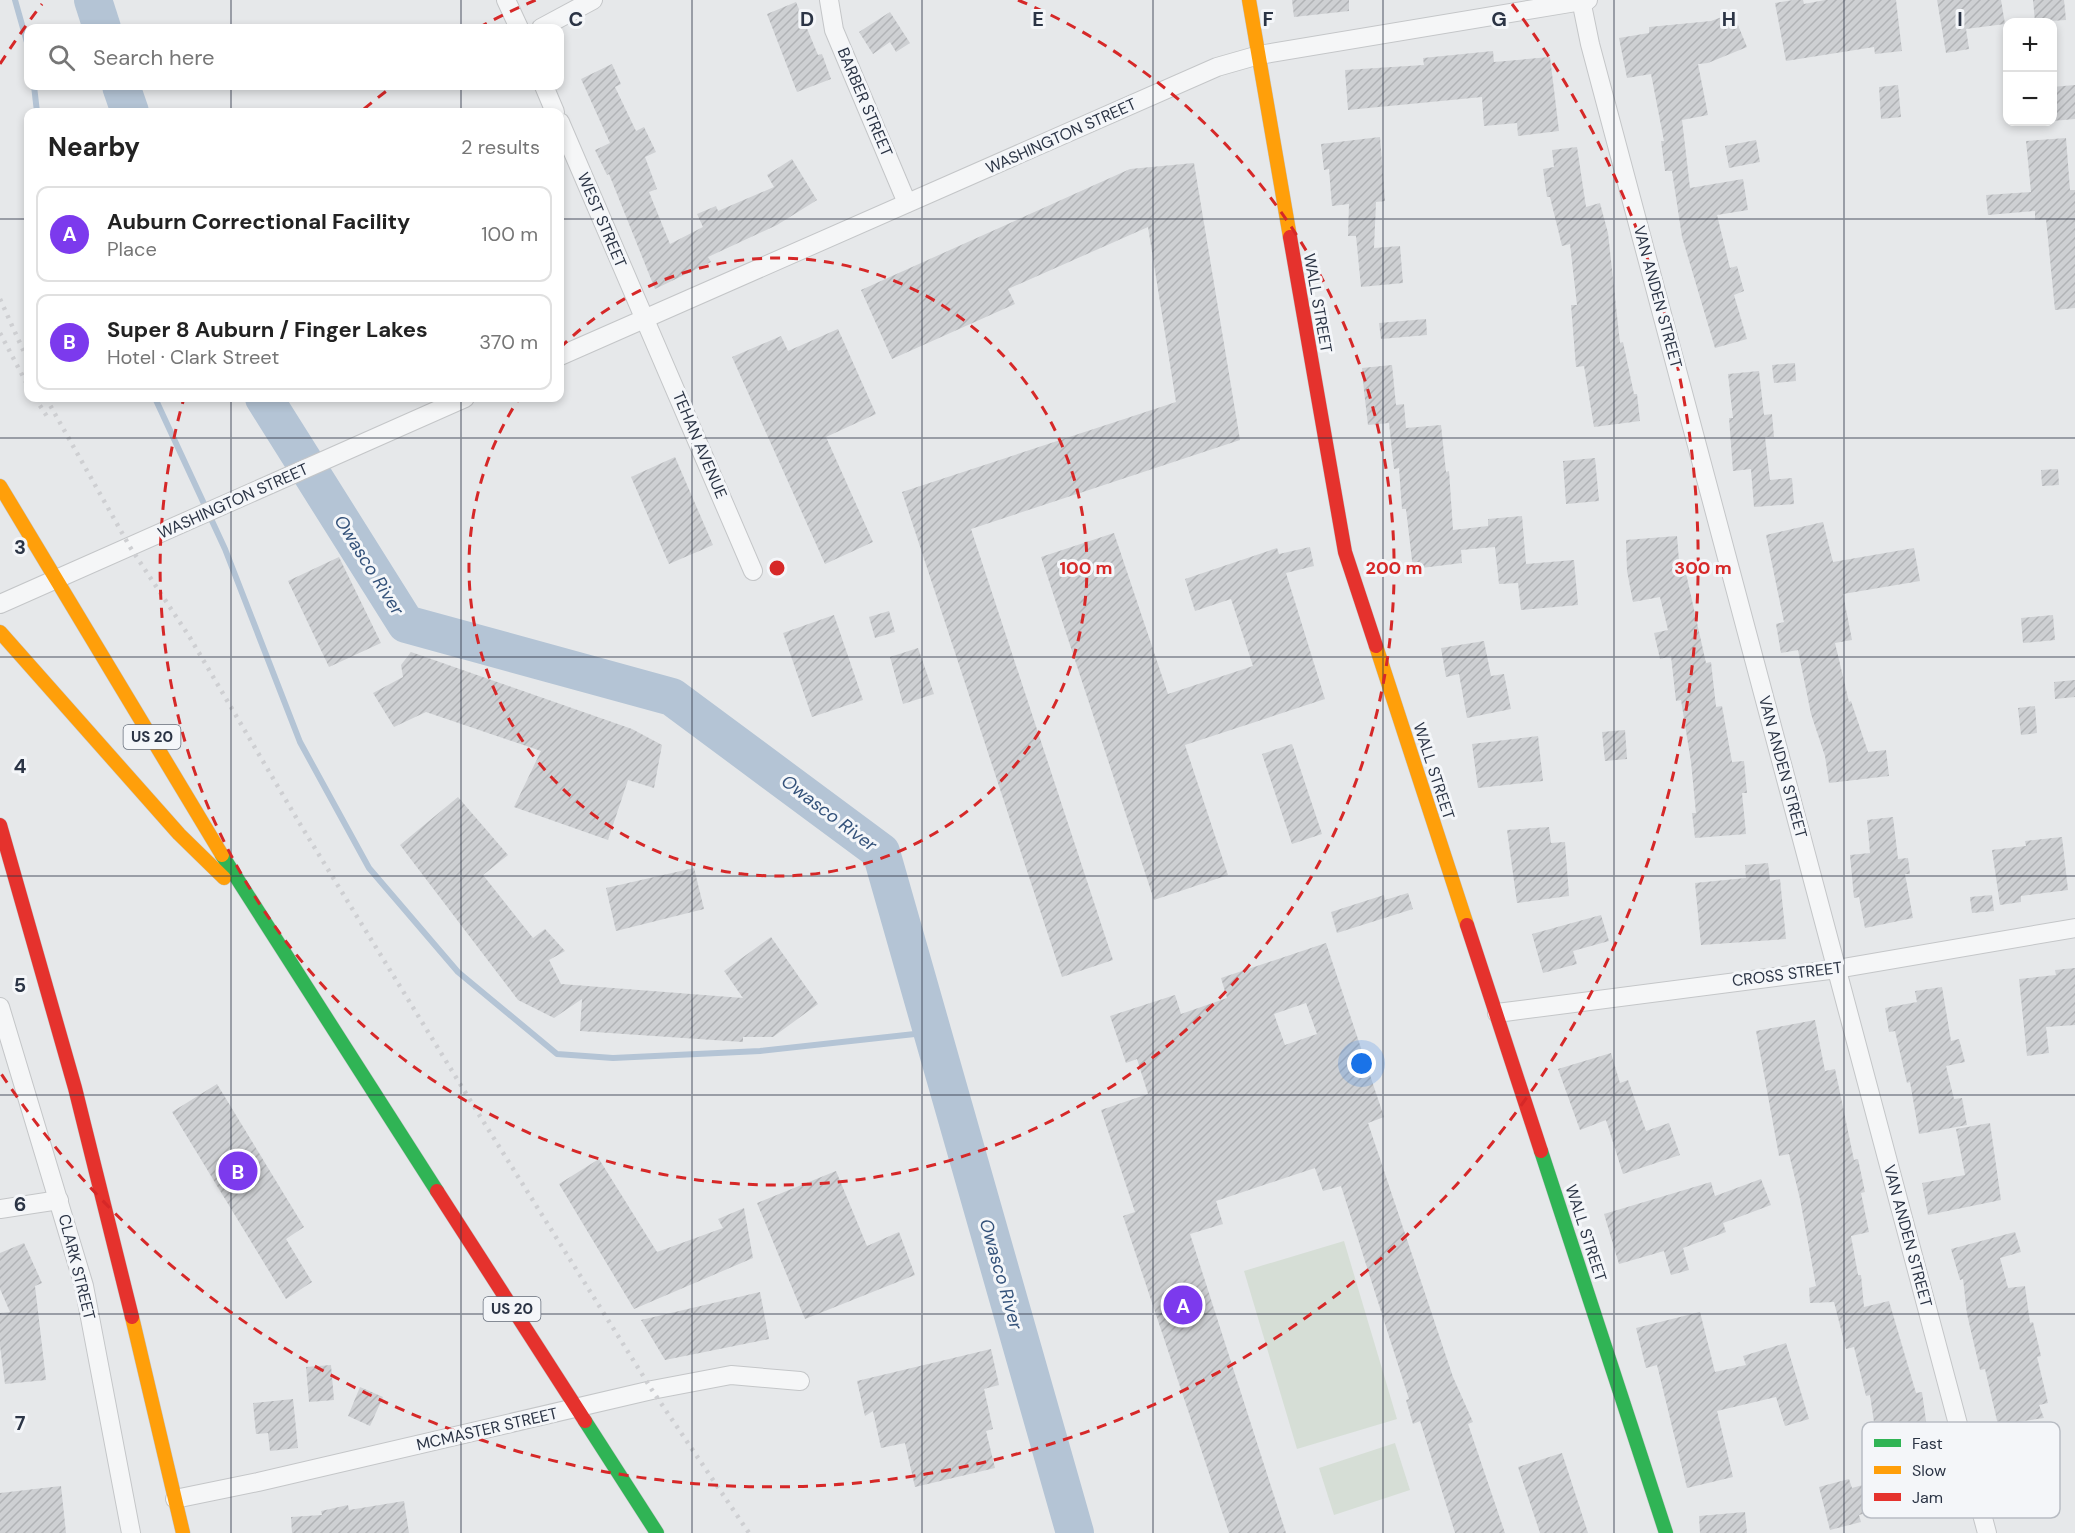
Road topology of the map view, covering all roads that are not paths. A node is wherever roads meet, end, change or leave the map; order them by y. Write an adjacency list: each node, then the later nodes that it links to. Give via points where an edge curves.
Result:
1 (507, 0): 6 (street)
2 (593, 0): 7 (street)
3 (829, 0): 12 (street, BARBER STREET, via 834,30)
4 (1249, 0): 8 (main road, WALL STREET)
5 (1584, 0): 8 (street, WASHINGTON STREET); 24 (street, VAN ANDEN STREET, via 1590,44)
6 (517, 24)
7 (548, 24)
8 (1258, 55): 12 (street, WASHINGTON STREET, via 1217,67); 26 (main road, WALL STREET, via 1345,552)
9 (546, 90): 10 (street)
10 (553, 108)
11 (564, 131): 13 (street, WEST STREET)
12 (907, 203): 13 (street, WASHINGTON STREET)
13 (644, 319): 14 (street, WASHINGTON STREET); 17 (street, TEHAN AVENUE)
14 (564, 354)
15 (456, 402): 18 (street, WASHINGTON STREET)
16 (0, 486): 18 (main road, US 20)
17 (753, 571)
18 (57, 579): 19 (street, WASHINGTON STREET); 22 (main road, US 20)
19 (0, 604)
20 (0, 632): 22 (main road, via 179,834 209,866)
21 (0, 825): 32 (main road, via 26,906 95,1169)
22 (247, 896): 30 (main road, US 20)
23 (2075, 928): 24 (street, CROSS STREET)
24 (1837, 969): 26 (street, CROSS STREET); 31 (street, VAN ANDEN STREET)
25 (0, 1007): 27 (street, CLARK STREET)
26 (1497, 1012): 37 (main road, WALL STREET)
27 (59, 1200): 28 (street); 34 (street, CLARK STREET, via 84,1286)
28 (0, 1209)
29 (800, 1381): 30 (street, MCMASTER STREET, via 731,1375)
30 (576, 1408): 32 (street, MCMASTER STREET); 36 (main road, US 20)
31 (1957, 1422)
32 (176, 1499): 35 (main road)
33 (1983, 1518): 38 (street, VAN ANDEN STREET)
34 (131, 1533)
35 (183, 1533)
36 (657, 1533)
37 (1666, 1533)
38 (1987, 1533)

